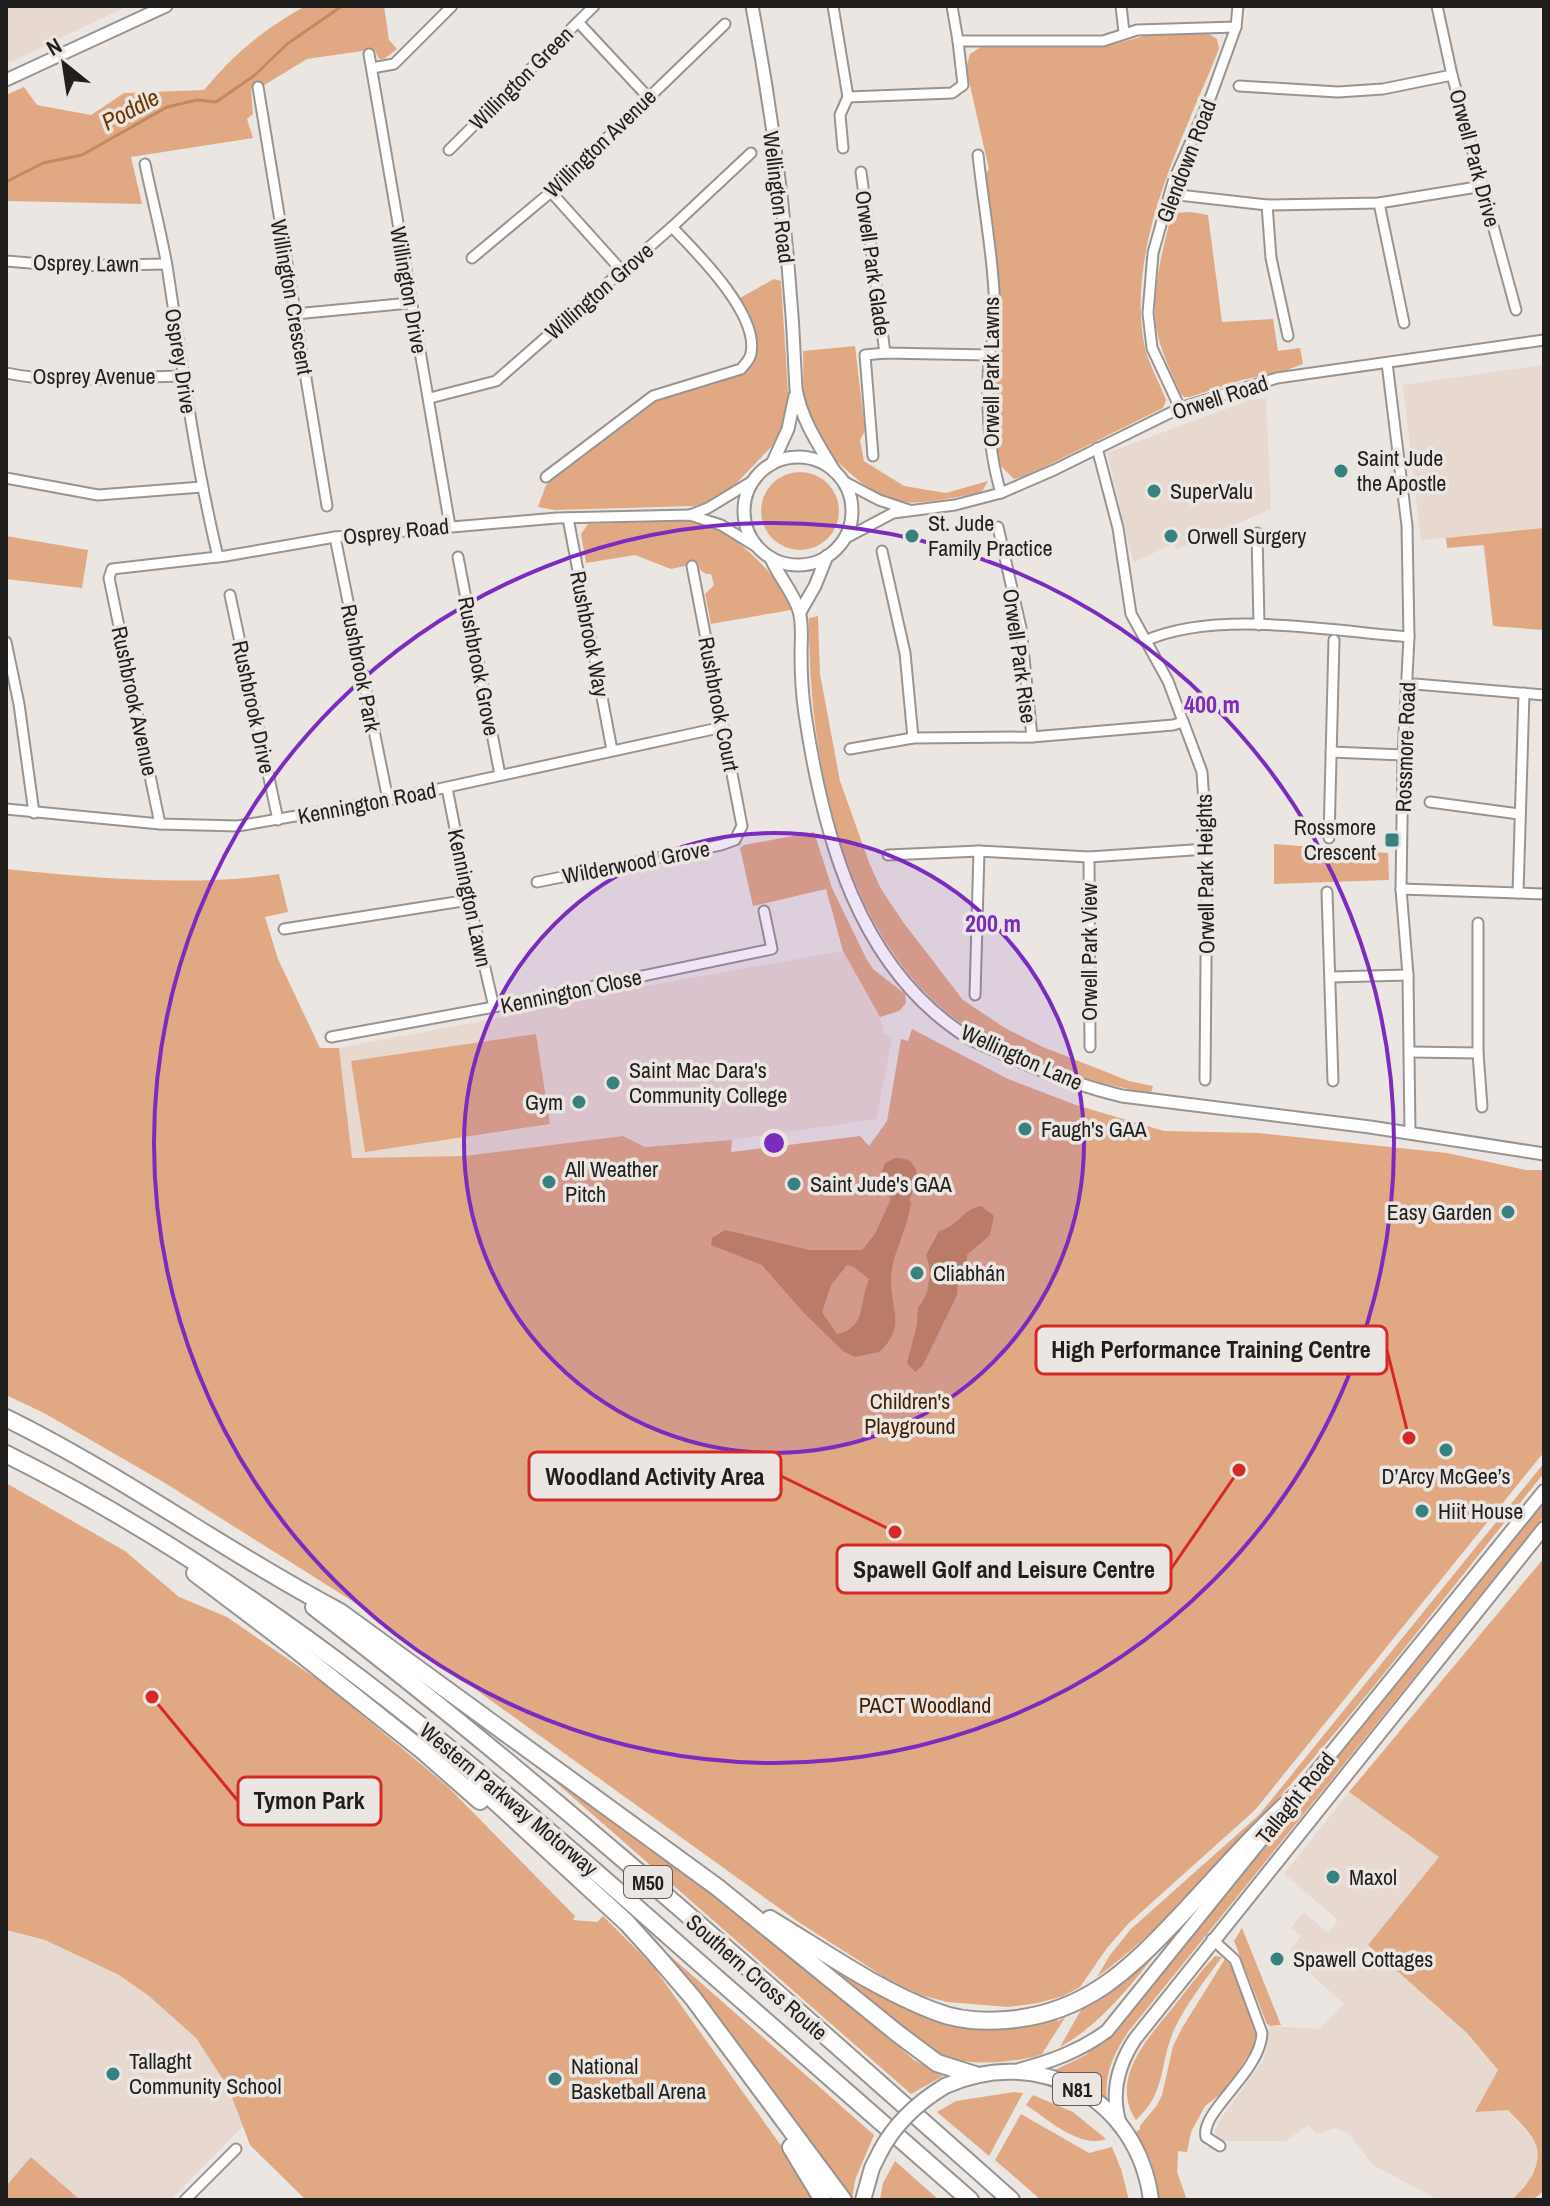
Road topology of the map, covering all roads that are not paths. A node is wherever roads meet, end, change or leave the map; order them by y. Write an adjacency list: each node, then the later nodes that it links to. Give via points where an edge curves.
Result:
1 (166, 6): 18 (street)
2 (452, 6): 16 (street, via 394,64)
3 (594, 6): 10 (street, Willington Green)
4 (752, 6): 50 (street, Wellington Road, via 787,250)
5 (833, 6): 22 (street)
6 (952, 6): 14 (street)
7 (1121, 6): 13 (street)
8 (1238, 6): 12 (street, Glendown Road)
9 (1437, 6): 17 (street, Orwell Park Drive)
10 (578, 22): 21 (street); 24 (street, Willington Green)
11 (725, 24): 21 (street, Willington Avenue)
12 (1236, 27): 13 (street); 31 (street, Glendown Road)
13 (1124, 32): 14 (street, via 1103,41)
14 (958, 41): 22 (street, via 963,85 952,93)
15 (369, 54): 16 (street, Willington Drive)
16 (372, 68): 39 (street, Willington Drive)
17 (1452, 75): 19 (street, via 1338,92); 29 (street, Orwell Park Drive)
18 (6, 80)
19 (1239, 86)
20 (258, 87): 41 (street, Willington Crescent)
21 (648, 97): 30 (street, Willington Avenue)
22 (848, 97): 23 (street, via 840,115)
23 (843, 148)
24 (449, 150)
25 (751, 153): 34 (street, Willington Grove)
26 (978, 155): 46 (street, Orwell Park Lawns, via 995,330)
27 (145, 164): 37 (street, Osprey Drive)
28 (861, 172): 45 (street, Orwell Park Glade)
29 (1483, 186): 32 (street); 40 (street, Orwell Park Drive)
30 (551, 192): 35 (street, Willington Avenue); 38 (street)
31 (1170, 194): 33 (street); 52 (street, Glendown Road, via 1153,253 1148,313 1152,348)
32 (1379, 203): 33 (street); 42 (street)
33 (1267, 205): 43 (street, via 1271,258)
34 (672, 227): 38 (street, Willington Grove); 56 (street, via 733,296 752,342 751,357 741,369 653,396)
35 (472, 258)
36 (6, 261): 37 (street, Osprey Lawn)
37 (166, 264): 49 (street, Osprey Drive)
38 (622, 271): 51 (street, Willington Grove, via 496,381)
39 (410, 303): 41 (street); 51 (street, Willington Drive)
40 (1516, 310)
41 (295, 314): 62 (street, Willington Crescent)
42 (1404, 323)
43 (1288, 336)
44 (1544, 340): 47 (street, Orwell Road)
45 (885, 353): 46 (street, Orwell Park Glade); 54 (street, Orwell Park Glade, via 865,355)
46 (989, 355): 61 (street, Orwell Park Lawns, via 992,462)
47 (1387, 363): 52 (street, Orwell Road, via 1277,378); 82 (street, Rossmore Road, via 1407,526)
48 (6, 373): 49 (street, Osprey Avenue, via 91,379)
49 (182, 376): 60 (street, Osprey Drive)
50 (796, 389): 55 (street, Wellington Road, via 788,429); 57 (street, Wellington Road, via 810,433)
51 (430, 398): 66 (street, Willington Drive)
52 (1180, 408): 53 (street, Orwell Road)
53 (1097, 448): 61 (street, Orwell Road); 84 (street, Orwell Park Heights, via 1118,528 1131,614)
54 (873, 456)
55 (772, 464): 57 (street, via 803,457 827,465); 59 (street)
56 (546, 477)
57 (839, 477): 63 (street, Orwell Road); 70 (street, via 852,515)
58 (6, 478): 60 (street, via 98,495)
59 (754, 480): 64 (street, Osprey Road); 71 (street, via 744,514)
60 (202, 487): 74 (street, Osprey Drive)
61 (1001, 493): 63 (street, Orwell Road)
62 (327, 506)
63 (912, 511): 70 (street, Orwell Road, via 893,513)
64 (690, 515): 65 (street, Osprey Road); 71 (street, Osprey Road, via 721,525)
65 (568, 518): 66 (street, Osprey Road); 96 (street, Rushbrook Way)
66 (450, 526): 69 (street, Osprey Road)
67 (998, 527): 93 (street, Orwell Park Rise, via 1021,628)
68 (1257, 533): 81 (street)
69 (335, 537): 74 (street, Osprey Road); 101 (street, Rushbrook Park)
70 (844, 539): 73 (street)
71 (760, 549): 76 (street)
72 (882, 551): 94 (street, via 905,653)
73 (827, 556): 76 (street, via 799,565); 80 (street)
74 (218, 557): 78 (street, Osprey Road, via 118,567)
75 (458, 557): 99 (street, Rushbrook Grove)
76 (771, 558): 80 (street, Wellington Lane)
77 (692, 566): 92 (street, Rushbrook Court)
78 (109, 578): 107 (street, Rushbrook Avenue)
79 (230, 595): 106 (street, Rushbrook Drive)
80 (800, 612): 134 (street, Wellington Lane, via 805,712 841,871 880,949 946,1021 1010,1057 1122,1096)
81 (1259, 625): 82 (street); 84 (street, via 1199,625)
82 (1409, 637): 98 (street, Rossmore Road)
83 (1334, 640): 97 (street)
84 (1145, 641): 91 (street, Orwell Park Heights)
85 (6, 642): 90 (street)
86 (1415, 684): 87 (street)
87 (1524, 693): 88 (street); 105 (street)
88 (1544, 695)
89 (6, 701): 90 (street)
90 (19, 704): 104 (street)
91 (1183, 722): 93 (street, Orwell Park Rise); 110 (street, Orwell Park Heights, via 1202,772)
92 (723, 727): 96 (street, Kennington Road); 109 (street, Rushbrook Court, via 742,826)
93 (1032, 737): 94 (street, Orwell Park Rise)
94 (913, 738): 95 (street, Orwell Park Rise)
95 (850, 749)
96 (612, 750): 99 (street, Kennington Road)
97 (1331, 752): 98 (street); 108 (street)
98 (1403, 755): 115 (street, Rossmore Road)
99 (500, 775): 100 (street, Kennington Road)
100 (447, 788): 101 (street, Kennington Road); 119 (street, Kennington Lawn)
101 (388, 800): 106 (street, Kennington Road)
102 (1430, 802): 105 (street)
103 (6, 809): 104 (street, Kennington Road)
104 (34, 813): 107 (street, Kennington Road)
105 (1519, 814): 117 (street)
106 (278, 820): 107 (street, Kennington Road, via 214,827)
107 (160, 824)
108 (1329, 838)
109 (735, 840): 114 (street, Wilderwood Grove)
110 (1207, 849): 113 (street, Orwell Park View); 131 (street, Orwell Park Heights)
111 (979, 851): 112 (street, Orwell Park View); 113 (street, Orwell Park View); 125 (street)
112 (888, 855)
113 (1089, 857): 128 (street, Orwell Park View)
114 (537, 882)
115 (1401, 889): 117 (street); 123 (street, Rossmore Road)
116 (1327, 892): 124 (street)
117 (1518, 893): 118 (street)
118 (1544, 894)
119 (469, 900): 122 (street); 126 (street, Kennington Lawn)
120 (764, 911): 126 (street, Kennington Close, via 772,949)
121 (1478, 923): 130 (street)
122 (284, 929)
123 (1408, 975): 124 (street); 129 (street, Rossmore Road)
124 (1331, 977): 132 (street)
125 (975, 995)
126 (494, 1007): 127 (street, Kennington Close)
127 (331, 1037)
128 (1090, 1047)
129 (1410, 1052): 130 (street); 134 (street, Rossmore Road)
130 (1478, 1053): 133 (street)
131 (1205, 1080)
132 (1333, 1081)
133 (1482, 1107)
134 (1410, 1133): 135 (street, Wellington Lane)
135 (1544, 1154)
136 (6, 1418): 141 (highway, M50)
137 (6, 1454): 139 (highway, Western Parkway Motorway / M50)
138 (1544, 1491): 143 (main road, Tallaght Road)
139 (139, 1527): 142 (highway, Western Parkway Motorway / M50, via 264,1608); 146 (highway, M50, via 423,1751)
140 (1544, 1528): 145 (main road, Tallaght Road)
141 (274, 1577): 144 (highway, M50, via 340,1612); 158 (highway, Southern Cross Route / M50, via 565,1810)
142 (389, 1701): 146 (highway, M50); 157 (highway, Western Parkway Motorway / M50, via 613,1886)
143 (1297, 1795): 144 (highway, M50, via 1118,1977 1060,2009 1017,2019 992,2021 936,2012 887,1990); 148 (main road, Tallaght Road, via 1107,2031 1058,2060)
144 (717, 1887): 149 (highway, M50, via 937,2063)
145 (1212, 1939): 150 (main road, Tallaght Road, via 1126,2052 1115,2091); 151 (street, via 1235,1960 1262,2033 1253,2063 1206,2123 1206,2137)
146 (656, 1955): 147 (highway, M50)
147 (743, 2066): 154 (highway, M50); 155 (highway, M50)
148 (1019, 2070): 149 (main road, N81); 150 (main road, N81, via 1046,2075 1087,2094)
149 (975, 2075): 156 (main road, N81, bridge, via 945,2086 907,2114 880,2152)
150 (1122, 2129): 159 (main road, N81, via 1144,2168)
151 (1220, 2146)
152 (236, 2149): 153 (street)
153 (185, 2200)
154 (823, 2200)
155 (843, 2200)
156 (863, 2200)
157 (970, 2200)
158 (1011, 2200)
159 (1151, 2200)

